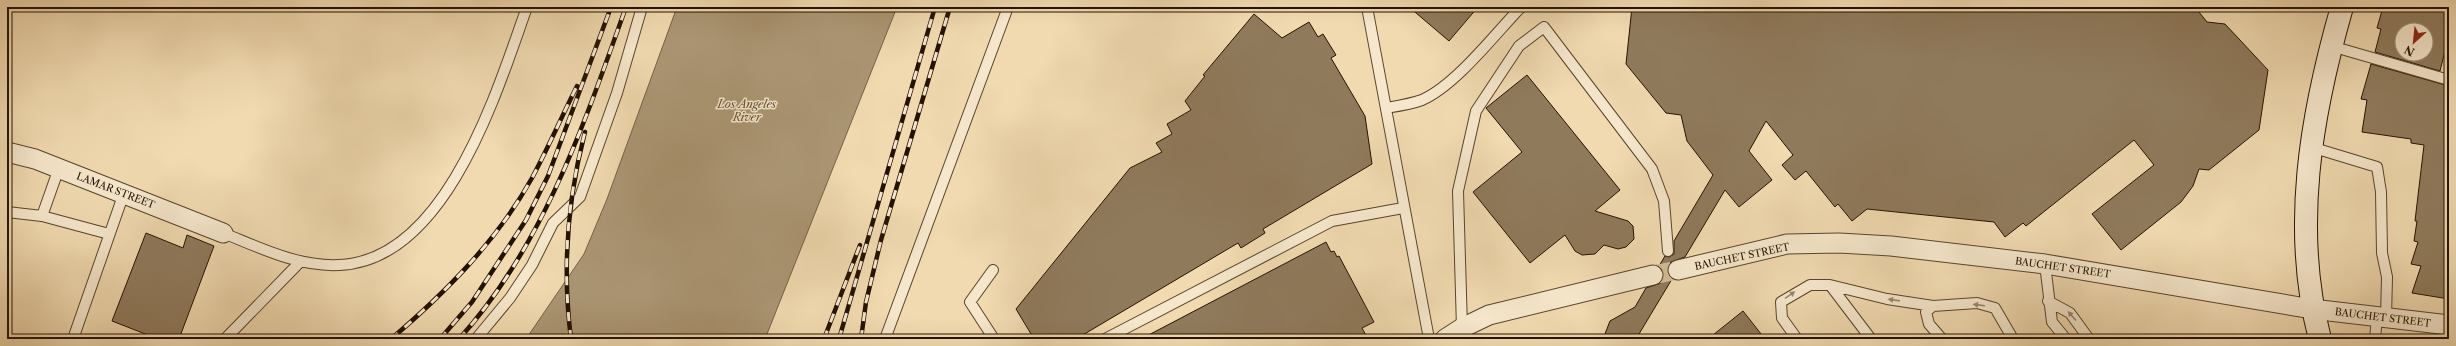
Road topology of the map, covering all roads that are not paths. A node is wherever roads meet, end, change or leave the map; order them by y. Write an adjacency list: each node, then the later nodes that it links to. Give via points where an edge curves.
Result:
1 (527, 7): 20 (lane, via 497,92 467,161 424,219 392,247 359,262 340,265)
2 (642, 7): 34 (lane, via 617,93 580,197 553,223 532,265)
3 (1008, 7): 35 (lane)
4 (1366, 7): 9 (lane)
5 (1520, 7): 9 (lane, via 1456,75 1438,90 1420,101)
6 (2342, 7): 7 (main road)
7 (2331, 46): 8 (lane); 10 (main road, via 2314,120)
8 (2449, 80)
9 (1386, 108): 14 (lane)
10 (2311, 147): 28 (main road, via 2304,236); 29 (lane, via 2377,167 2381,192 2382,253 2387,276)
11 (7, 152): 12 (street, LAMAR STREET)
12 (59, 168): 13 (street, LAMAR STREET); 16 (lane)
13 (124, 193): 17 (street, LAMAR STREET); 18 (lane)
14 (1403, 208): 37 (lane, via 1332,221); 38 (lane)
15 (7, 212): 16 (lane)
16 (42, 216): 18 (lane)
17 (223, 233): 20 (lane)
18 (109, 234): 32 (lane)
19 (1668, 251): 31 (lane, via 1664,201 1652,169 1544,27 1519,46 1476,111 1458,192)
20 (300, 262): 33 (lane)
21 (2045, 264): 23 (street, BAUCHET STREET, via 1891,246 1839,243 1787,244); 26 (lane); 28 (street, BAUCHET STREET)
22 (993, 270): 36 (lane, via 970,302)
23 (1678, 270)
24 (1653, 275): 31 (street, via 1488,315)
25 (1830, 285): 27 (lane, one-way to 25, via 1887,299); 40 (lane, one-way to 25, via 1782,318 1781,302 1810,285); 41 (lane)
26 (2048, 301): 44 (lane, via 2052,322); 45 (lane, one-way to 26, via 2070,313)
27 (1932, 306): 42 (lane, via 1926,312 1929,324); 43 (lane, one-way to 27, via 1995,308 1976,303)
28 (2312, 309): 29 (street, BAUCHET STREET); 46 (main road)
29 (2382, 318): 30 (street, BAUCHET STREET); 47 (lane)
30 (2449, 325)
31 (1462, 328): 39 (street)
32 (73, 339)
33 (225, 339)
34 (476, 339)
35 (885, 339)
36 (994, 339)
37 (1105, 339)
38 (1429, 339)
39 (1445, 339)
40 (1797, 339)
41 (1871, 339)
42 (1942, 339)
43 (2013, 339)
44 (2066, 339)
45 (2088, 339)
46 (2320, 339)
47 (2375, 339)

